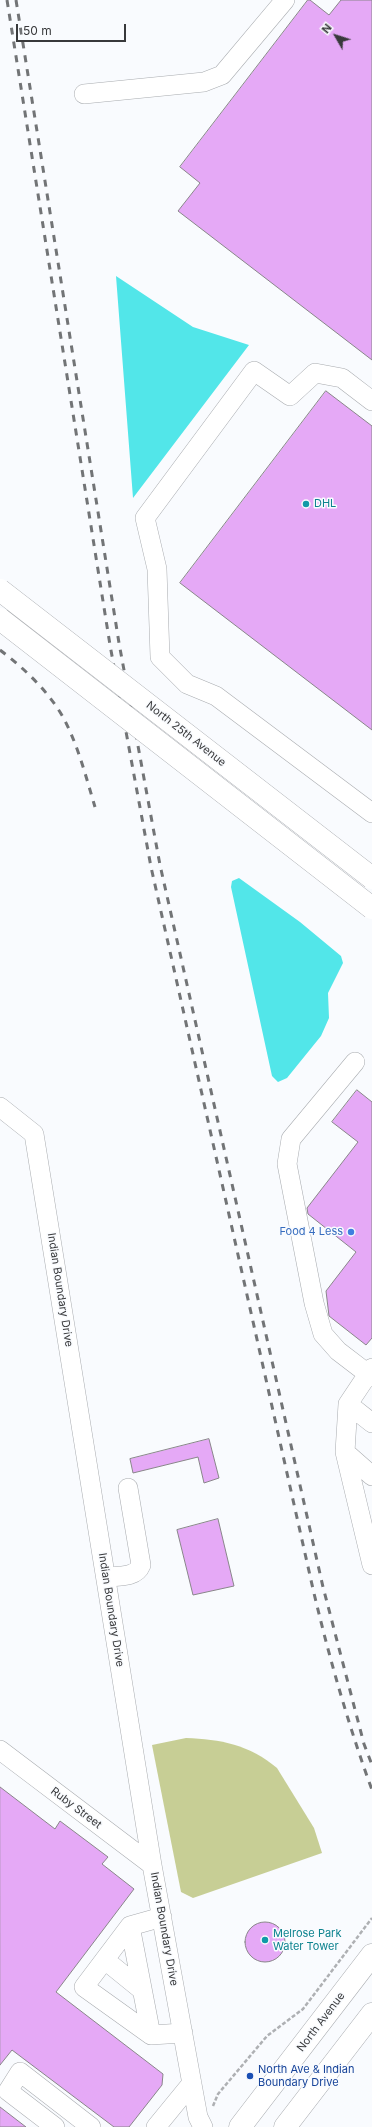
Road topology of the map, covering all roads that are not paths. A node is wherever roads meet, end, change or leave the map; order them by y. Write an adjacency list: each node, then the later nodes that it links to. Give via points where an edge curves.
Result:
1 (285, 0): 2 (street, via 222,75 204,82)
2 (84, 94)
3 (372, 401): 6 (street, via 342,378 316,373 290,396 254,371 145,518 158,569 160,657 187,684 216,696)
4 (0, 590): 7 (main road, North 25th Avenue, bridge)
5 (0, 619): 8 (main road, North 25th Avenue, bridge)
6 (372, 813)
7 (372, 878)
8 (372, 908)
9 (355, 1062): 11 (street, via 291,1139 287,1164 314,1303 323,1334 338,1351)
10 (0, 1108): 18 (street, Indian Boundary Drive, via 34,1134)
11 (370, 1373): 12 (street)
12 (348, 1404): 13 (street); 14 (street)
13 (372, 1423)
14 (345, 1452): 15 (street); 17 (street)
15 (372, 1476)
16 (128, 1488): 18 (street, via 141,1565 139,1571 134,1574)
17 (372, 1565)
18 (106, 1577): 20 (street, Indian Boundary Drive)
19 (0, 1750): 20 (street, Ruby Street)
20 (152, 1865): 21 (street, Indian Boundary Drive)
21 (162, 1917): 22 (street); 27 (street, Indian Boundary Drive)
22 (130, 1926): 24 (street); 25 (street)
23 (372, 1955): 34 (main road, North Avenue)
24 (105, 1960): 25 (street); 28 (street, via 84,1987)
25 (142, 1990): 28 (street)
26 (372, 2014): 35 (main road)
27 (183, 2033): 28 (street); 29 (street, Indian Boundary Drive)
28 (151, 2035)
29 (192, 2083): 30 (street, Indian Boundary Drive); 33 (street)
30 (197, 2124)
31 (55, 2127): 32 (street, via 8,2091 20,2072)
32 (91, 2127)
33 (156, 2127)
34 (240, 2127)
35 (285, 2127)

